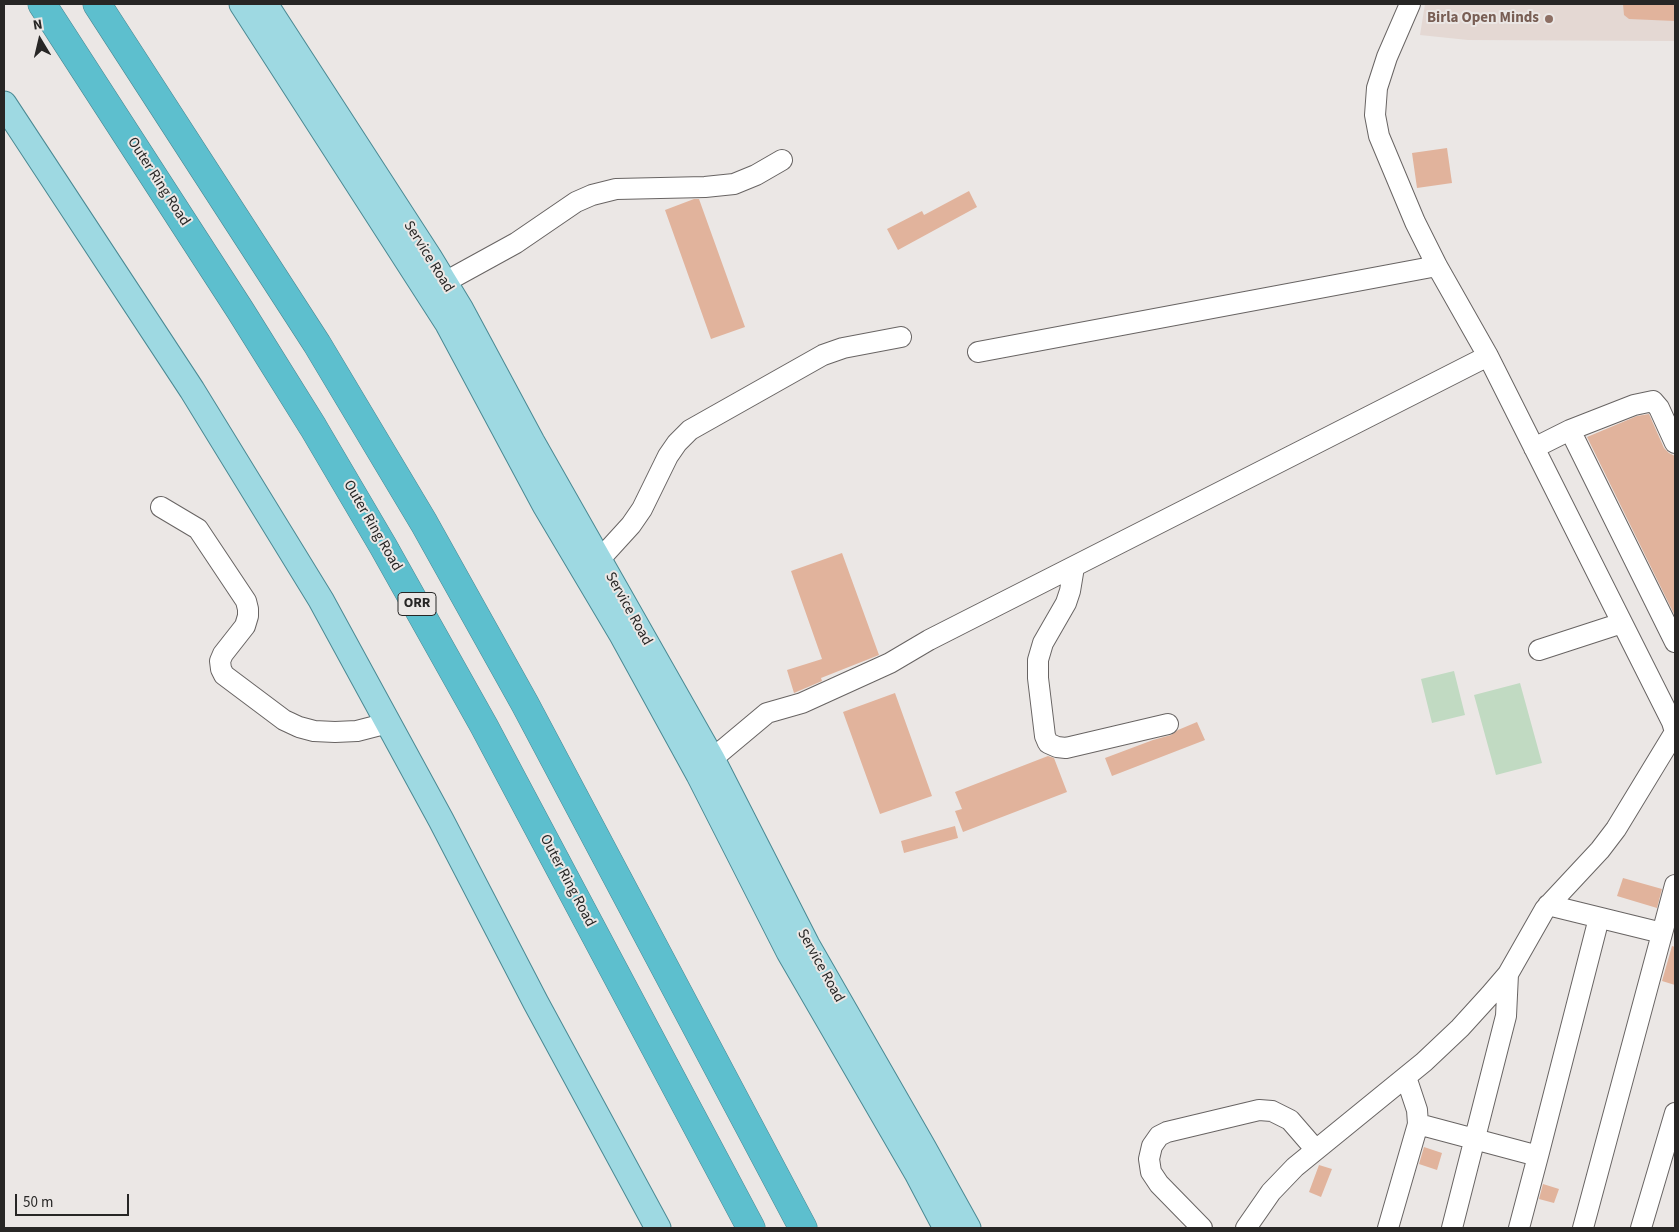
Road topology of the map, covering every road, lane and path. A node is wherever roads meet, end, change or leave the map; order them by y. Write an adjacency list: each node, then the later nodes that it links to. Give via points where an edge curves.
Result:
1 (42, 4): 38 (highway, Outer Ring Road / ORR, via 246,318 374,528 480,717)
2 (97, 4): 39 (highway, via 286,294 424,522 525,704)
3 (242, 4): 40 (main road, via 448,324 545,505 700,775 789,952)
4 (266, 4): 9 (main road, Service Road)
5 (1410, 4): 8 (street, via 1377,88 1375,115 1378,136 1386,156)
6 (4, 104): 22 (main road, via 197,399 321,600)
7 (782, 160): 9 (street, via 734,184 616,189 592,195)
8 (1437, 266): 11 (street); 12 (street)
9 (445, 282): 17 (main road, Service Road)
10 (901, 337): 17 (street, via 823,355 690,430 668,456 631,525)
11 (978, 352)
12 (1488, 356): 15 (street); 18 (street)
13 (1570, 430): 14 (street, via 1652,401 1659,408); 15 (street); 20 (street)
14 (1675, 443)
15 (1534, 448): 19 (street)
16 (161, 507): 22 (street, via 198,529 246,601 248,616 245,626 222,654 220,661 224,675 298,727 336,732)
17 (600, 559): 25 (main road, Service Road)
18 (1074, 567): 23 (street, via 1066,603 1042,643 1038,660 1048,743 1066,748); 25 (street, via 890,663 802,703 767,713)
19 (1622, 623): 21 (street); 24 (street)
20 (1675, 642)
21 (1540, 650)
22 (388, 723): 37 (main road)
23 (1168, 724)
24 (1675, 732): 27 (street, via 1616,829)
25 (712, 759): 41 (main road, Service Road, via 807,945)
26 (1675, 885): 29 (street)
27 (1548, 905): 28 (street); 30 (street)
28 (1599, 918): 29 (street); 36 (street)
29 (1662, 933): 47 (street)
30 (1508, 974): 31 (street, via 1460,1028); 34 (street, via 1506,1016)
31 (1406, 1077): 32 (street); 35 (street)
32 (1418, 1124): 34 (street); 44 (street)
33 (1674, 1125): 48 (street)
34 (1474, 1139): 36 (street); 45 (street)
35 (1316, 1150): 42 (street, via 1290,1120 1272,1110 1259,1110 1159,1136 1149,1159 1151,1172); 43 (street, via 1271,1192)
36 (1538, 1156): 46 (street)
37 (658, 1228)
38 (751, 1228)
39 (803, 1228)
40 (946, 1228)
41 (968, 1228)
42 (1202, 1228)
43 (1250, 1228)
44 (1388, 1228)
45 (1452, 1228)
46 (1519, 1228)
47 (1583, 1228)
48 (1641, 1228)

